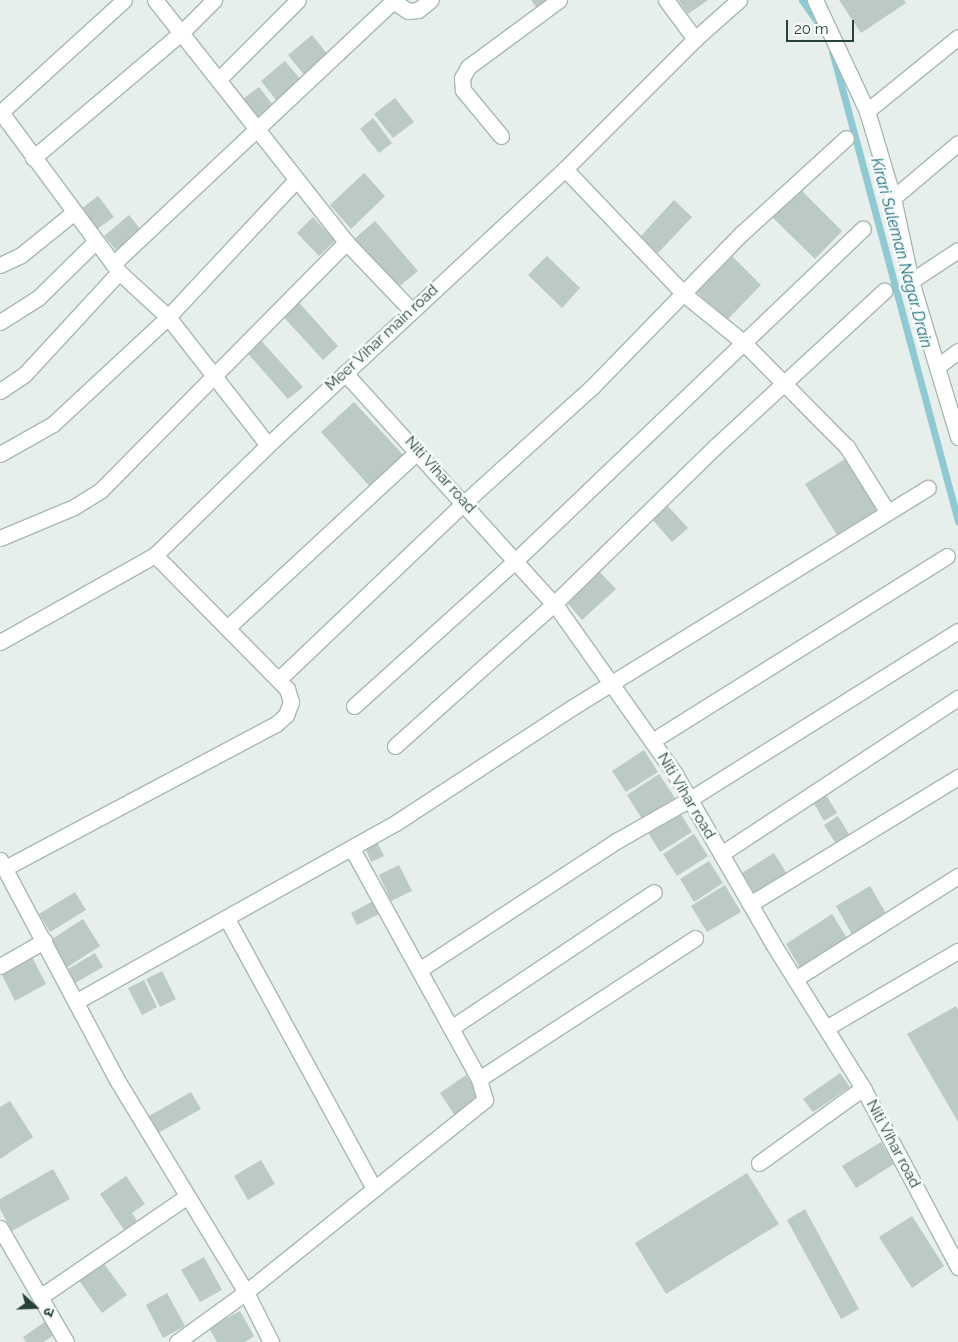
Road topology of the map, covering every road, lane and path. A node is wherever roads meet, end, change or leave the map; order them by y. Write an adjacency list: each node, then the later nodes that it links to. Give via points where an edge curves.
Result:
1 (124, 0): 16 (street)
2 (155, 0): 11 (street)
3 (214, 0): 11 (street)
4 (298, 0): 14 (street)
5 (431, 0): 10 (street, via 418,10 408,11)
6 (559, 0): 18 (street, via 468,67 462,78 463,90)
7 (666, 0): 13 (street)
8 (739, 0): 13 (street, Meer Vihar main road)
9 (815, 0): 15 (street)
10 (392, 1): 17 (street)
11 (181, 33): 14 (street); 21 (street)
12 (958, 37): 15 (street)
13 (695, 39): 22 (street, Meer Vihar main road)
14 (218, 80): 17 (street)
15 (867, 111): 24 (street)
16 (1, 112): 21 (street)
17 (256, 129): 23 (street); 31 (street)
18 (501, 136)
19 (846, 138): 34 (street, via 741,234)
20 (958, 143): 24 (street)
21 (33, 158): 25 (street)
22 (566, 169): 34 (street); 35 (street, Meer Vihar main road)
23 (296, 180): 28 (street); 36 (street)
24 (893, 198): 32 (street)
25 (73, 214): 27 (street); 30 (street, via 21,255)
26 (863, 229): 38 (street)
27 (95, 242): 31 (street); 37 (street, via 38,298)
28 (346, 242): 35 (street); 42 (street)
29 (958, 250): 32 (street)
30 (0, 265)
31 (116, 268): 36 (street); 44 (street, via 24,375)
32 (911, 282): 40 (street)
33 (884, 291): 43 (street)
34 (685, 295): 38 (street); 50 (street, via 592,388)
35 (412, 311): 41 (street, Meer Vihar main road)
36 (168, 317): 42 (street); 48 (street, via 53,424)
37 (0, 322)
38 (743, 342): 43 (street); 55 (street)
39 (958, 351): 40 (street)
40 (938, 366): 45 (street)
41 (345, 373): 46 (street, Meer Vihar main road); 47 (street, Niti Vihar road)
42 (213, 377): 46 (street); 52 (street, via 101,490 74,507)
43 (783, 383): 51 (street, via 847,447); 56 (street)
44 (0, 391)
45 (958, 437)
46 (268, 445): 53 (street, Meer Vihar main road)
47 (418, 451): 50 (street, Niti Vihar road); 57 (street)
48 (0, 454)
49 (928, 488): 51 (street)
50 (464, 502): 55 (street, Niti Vihar road); 60 (street)
51 (887, 511): 61 (street)
52 (0, 538)
53 (155, 555): 57 (street); 59 (street, Meer Vihar main road)
54 (947, 556): 64 (street)
55 (515, 561): 56 (street, Niti Vihar road); 63 (street)
56 (554, 604): 61 (street, Niti Vihar road); 65 (street)
57 (228, 627): 60 (street)
58 (958, 631): 67 (street)
59 (0, 642)
60 (279, 679): 70 (street, via 291,702 286,715 276,724)
61 (611, 683): 64 (street, Niti Vihar road); 68 (street)
62 (958, 698): 69 (street)
63 (354, 706)
64 (652, 741): 67 (street, Niti Vihar road)
65 (395, 746)
66 (958, 777): 73 (street)
67 (690, 800): 69 (street, Niti Vihar road); 79 (street, via 618,840)
68 (352, 849): 74 (street); 79 (street)
69 (721, 854): 73 (street, Niti Vihar road)
70 (2, 864): 76 (street)
71 (958, 876): 80 (street)
72 (654, 892): 82 (street)
73 (750, 904): 80 (street, Niti Vihar road)
74 (227, 919): 81 (street); 87 (street)
75 (695, 938): 84 (street)
76 (44, 941): 78 (street); 81 (street)
77 (958, 951): 83 (street)
78 (0, 966)
79 (419, 970): 82 (street)
80 (795, 979): 83 (street, Niti Vihar road)
81 (76, 1001): 88 (street, via 117,1080)
82 (451, 1028): 84 (street)
83 (826, 1028): 85 (street, Niti Vihar road)
84 (479, 1079): 87 (street, via 485,1100 479,1108)
85 (863, 1088): 86 (street); 90 (street, Niti Vihar road)
86 (759, 1162)
87 (374, 1189): 91 (street)
88 (186, 1197): 91 (street); 92 (street)
89 (0, 1228): 92 (street)
90 (958, 1267)
91 (246, 1292): 94 (street); 95 (street)
92 (40, 1297): 93 (street)
93 (66, 1342)
94 (177, 1342)
95 (271, 1342)

